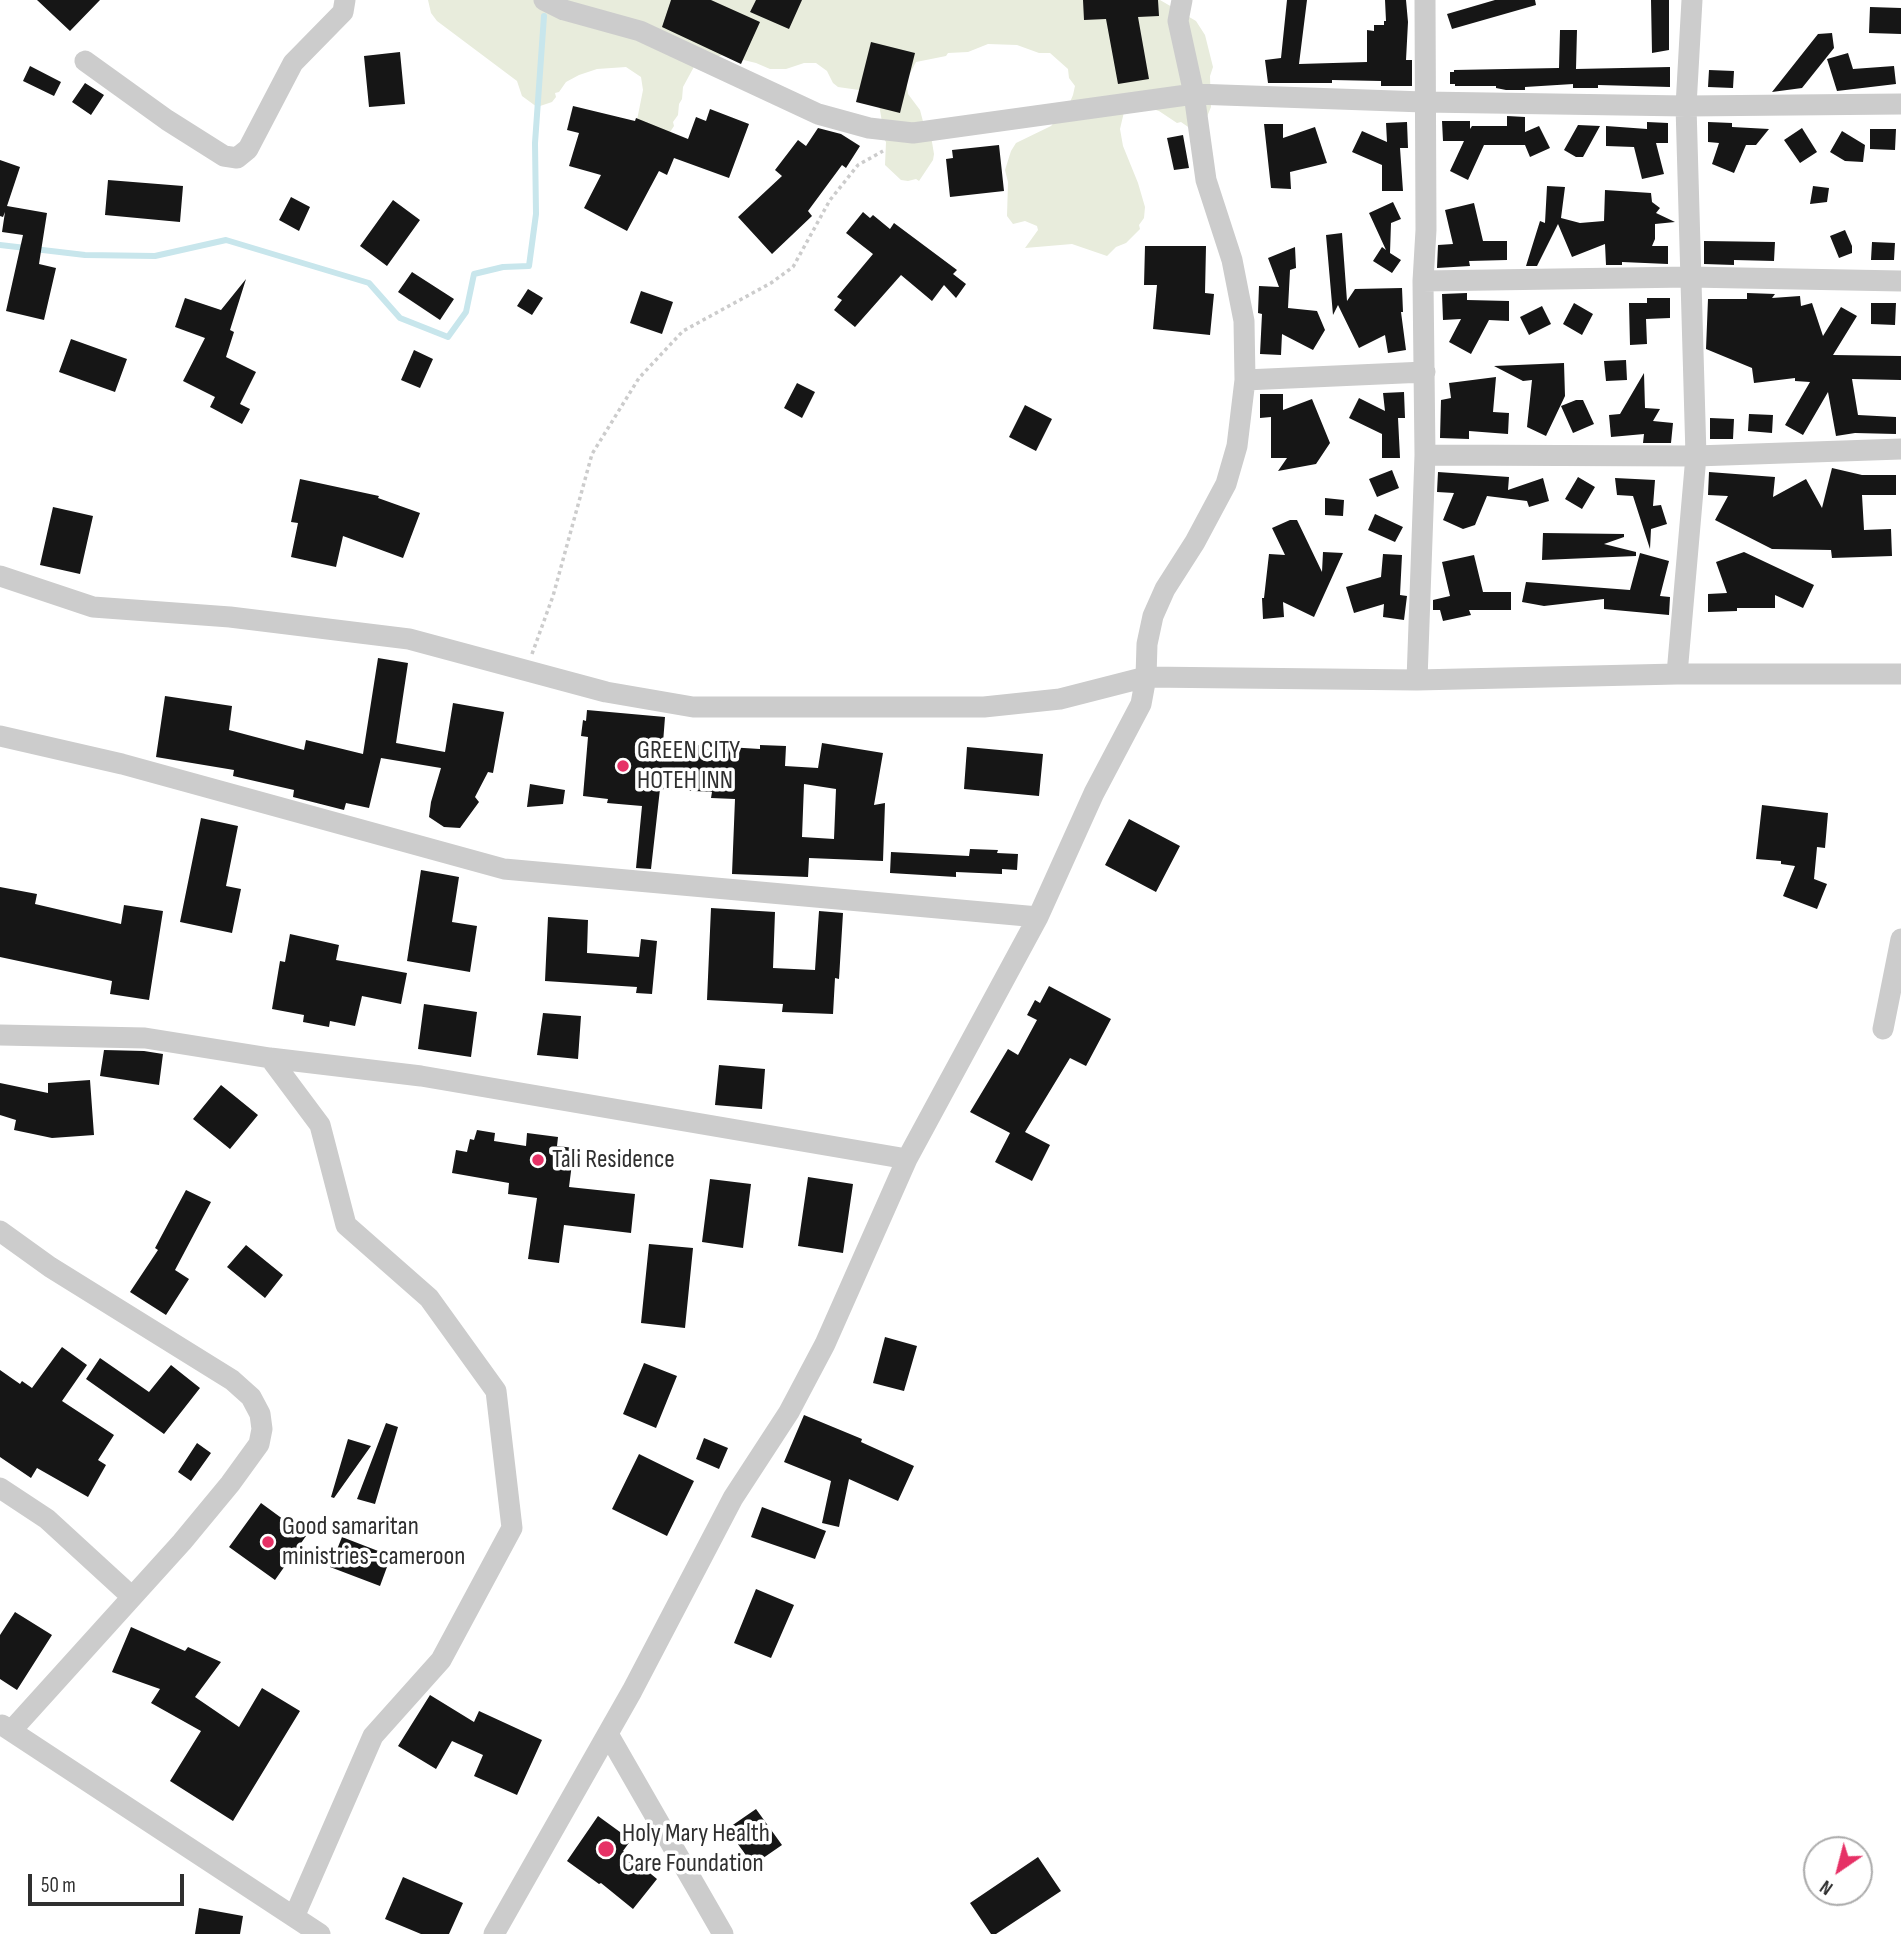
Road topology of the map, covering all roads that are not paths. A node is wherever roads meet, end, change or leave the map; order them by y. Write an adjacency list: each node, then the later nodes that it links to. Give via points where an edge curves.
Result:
1 (345, 0): 6 (street, via 343,12 293,63 248,149 237,158 224,156 167,120)
2 (544, 0): 7 (street, via 640,31 818,114 869,128 913,133)
3 (1182, 0): 7 (street, via 1178,21)
4 (1425, 0): 8 (street)
5 (1692, 0): 10 (street)
6 (86, 61)
7 (1194, 94): 8 (street); 15 (street, via 1206,180 1233,260 1244,321)
8 (1424, 102): 10 (street); 12 (street)
9 (1901, 104): 10 (street)
10 (1686, 106): 11 (street)
11 (1689, 277): 12 (street); 13 (street); 18 (street)
12 (1423, 281): 14 (street)
13 (1901, 281)
14 (1425, 372): 15 (street); 17 (street)
15 (1245, 380): 22 (street, via 1237,446 1226,484 1153,616)
16 (1901, 449): 18 (street)
17 (1425, 455): 18 (street); 23 (street)
18 (1696, 456): 20 (street)
19 (0, 576): 22 (street, via 93,607 230,617 409,639 606,692 693,707 985,707 1059,699)
20 (1676, 674): 21 (street); 23 (street)
21 (1901, 674)
22 (1146, 677): 23 (street); 25 (street, via 1141,704 1094,793)
23 (1417, 680)
24 (0, 736): 25 (street, via 122,764 504,869)
25 (1038, 917): 30 (street)
26 (1901, 939): 27 (street)
27 (1883, 1029)
28 (0, 1035): 29 (street, via 145,1038)
29 (271, 1058): 30 (street, via 421,1076); 36 (street, via 320,1125 346,1225 429,1297 496,1391 512,1528 441,1660 373,1736)
30 (907, 1159): 35 (street, via 825,1345 789,1412 733,1498)
31 (0, 1231): 33 (street, via 232,1380 251,1397 260,1414 259,1444 182,1542)
32 (0, 1488): 33 (street, via 47,1519)
33 (131, 1596): 34 (street)
34 (6, 1728): 36 (street)
35 (608, 1734): 38 (street); 39 (street)
36 (294, 1917): 37 (street)
37 (320, 1934)
38 (494, 1934)
39 (723, 1934)

